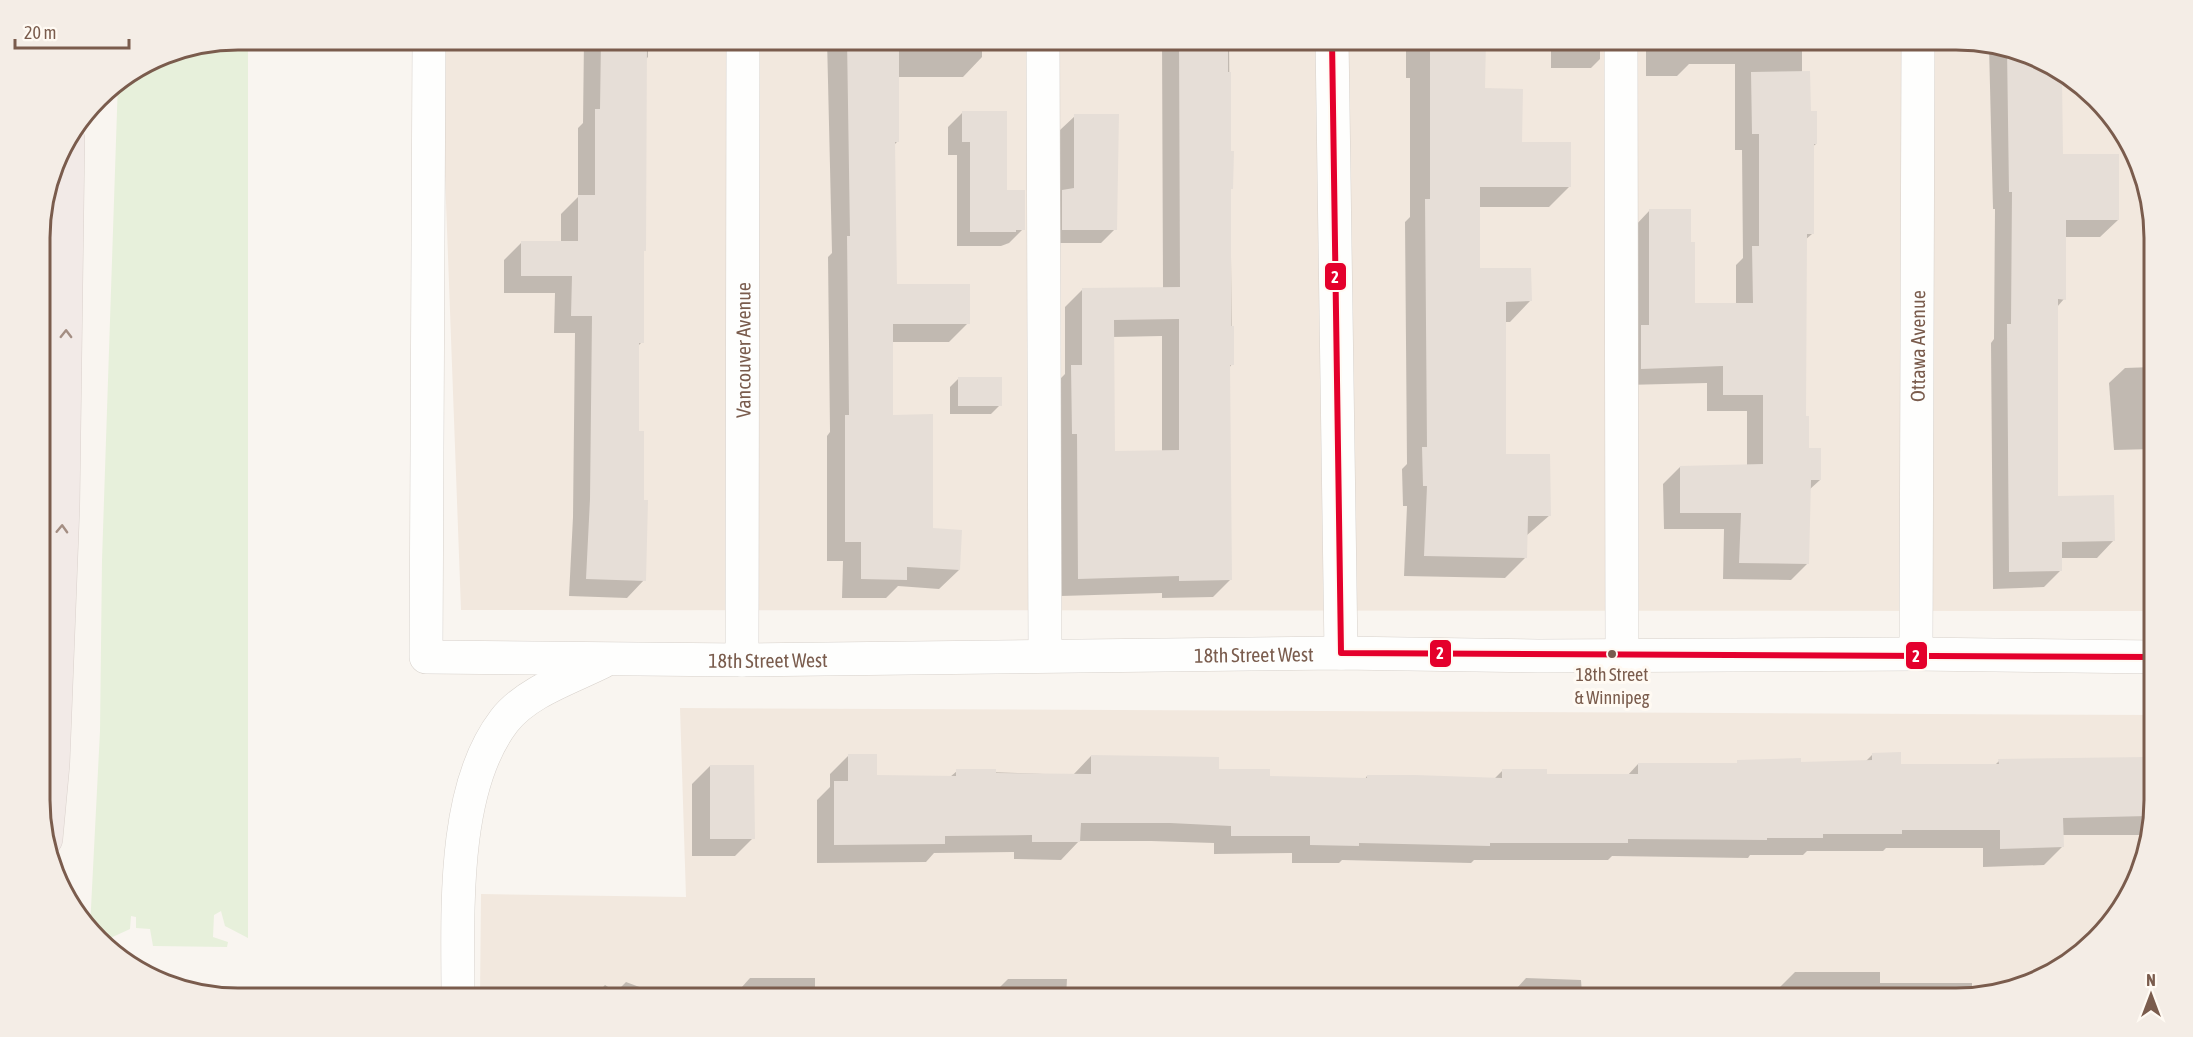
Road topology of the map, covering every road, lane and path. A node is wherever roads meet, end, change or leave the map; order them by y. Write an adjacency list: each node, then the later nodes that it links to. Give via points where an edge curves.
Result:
1 (1332, 49): 10 (street)
2 (1621, 49): 13 (street)
3 (1918, 49): 11 (street, Ottawa Avenue)
4 (429, 50): 15 (street, 18th Street West, via 426,657)
5 (743, 50): 16 (street, Vancouver Avenue)
6 (1043, 50): 12 (street)
7 (71, 150): 9 (highway)
8 (68, 156): 9 (highway)
9 (68, 189): 17 (highway, one-way to 9, via 63,506)
10 (1341, 653): 12 (street, 18th Street West); 13 (street, 18th Street West)
11 (1916, 654): 13 (street, 18th Street West); 14 (street, 18th Street West)
12 (1045, 655): 16 (street, 18th Street West)
13 (1622, 655)
14 (2144, 657)
15 (607, 660): 16 (street, 18th Street West); 18 (street, via 526,701 504,720 483,760 466,814 459,893)
16 (742, 660)
17 (49, 804)
18 (458, 988)

